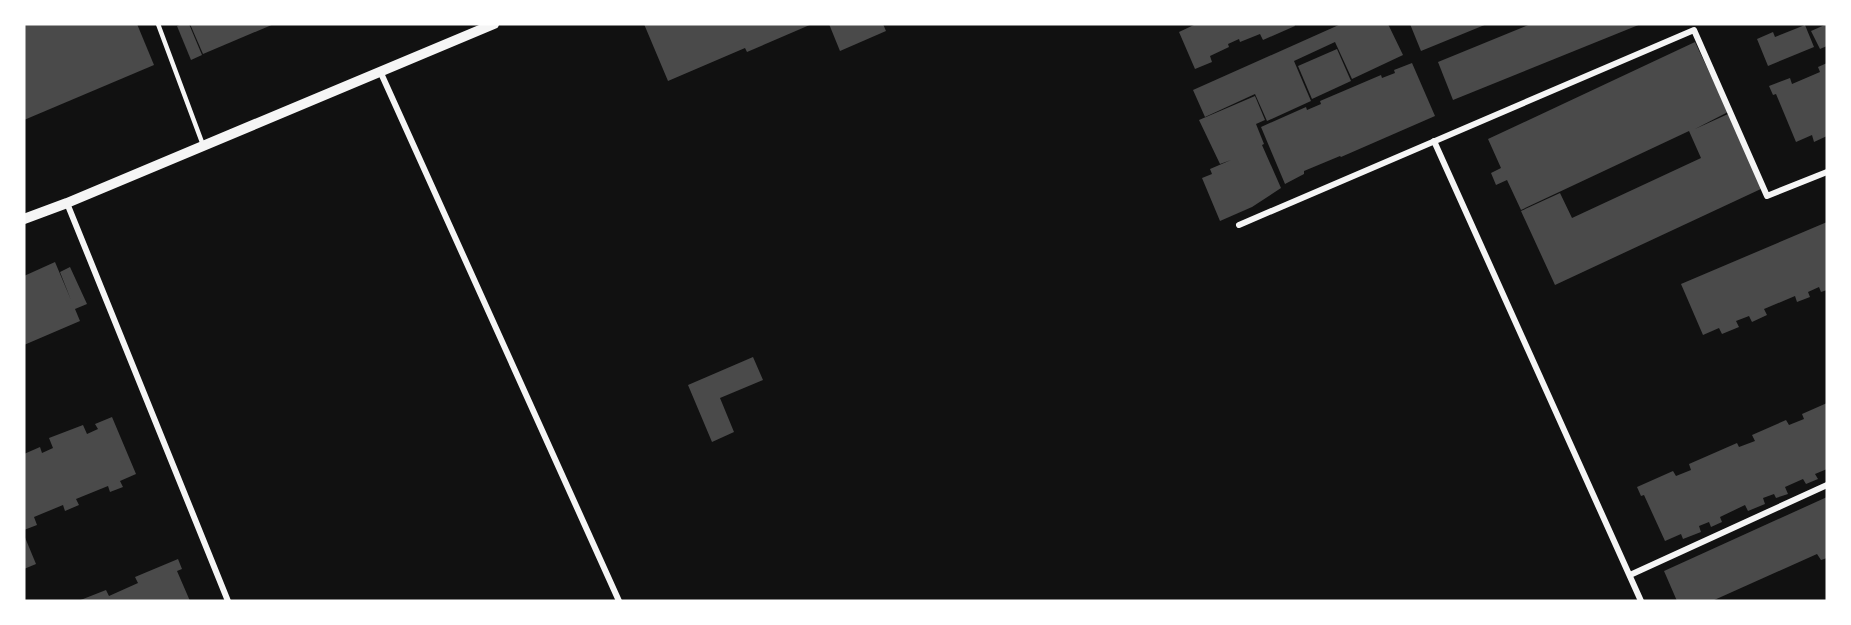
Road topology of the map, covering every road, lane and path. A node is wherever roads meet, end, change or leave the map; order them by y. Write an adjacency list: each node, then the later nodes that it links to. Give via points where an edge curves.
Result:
1 (158, 24): 5 (lane)
2 (494, 24): 3 (street)
3 (380, 70): 5 (street); 13 (street)
4 (1434, 141): 6 (street, via 1694,30 1767,196); 9 (street); 11 (street)
5 (203, 145): 7 (street)
6 (1827, 172)
7 (67, 203): 8 (street); 12 (street)
8 (24, 219)
9 (1239, 225)
10 (1827, 484): 11 (street)
11 (1630, 575): 14 (street)
12 (228, 601)
13 (620, 601)
14 (1641, 601)

